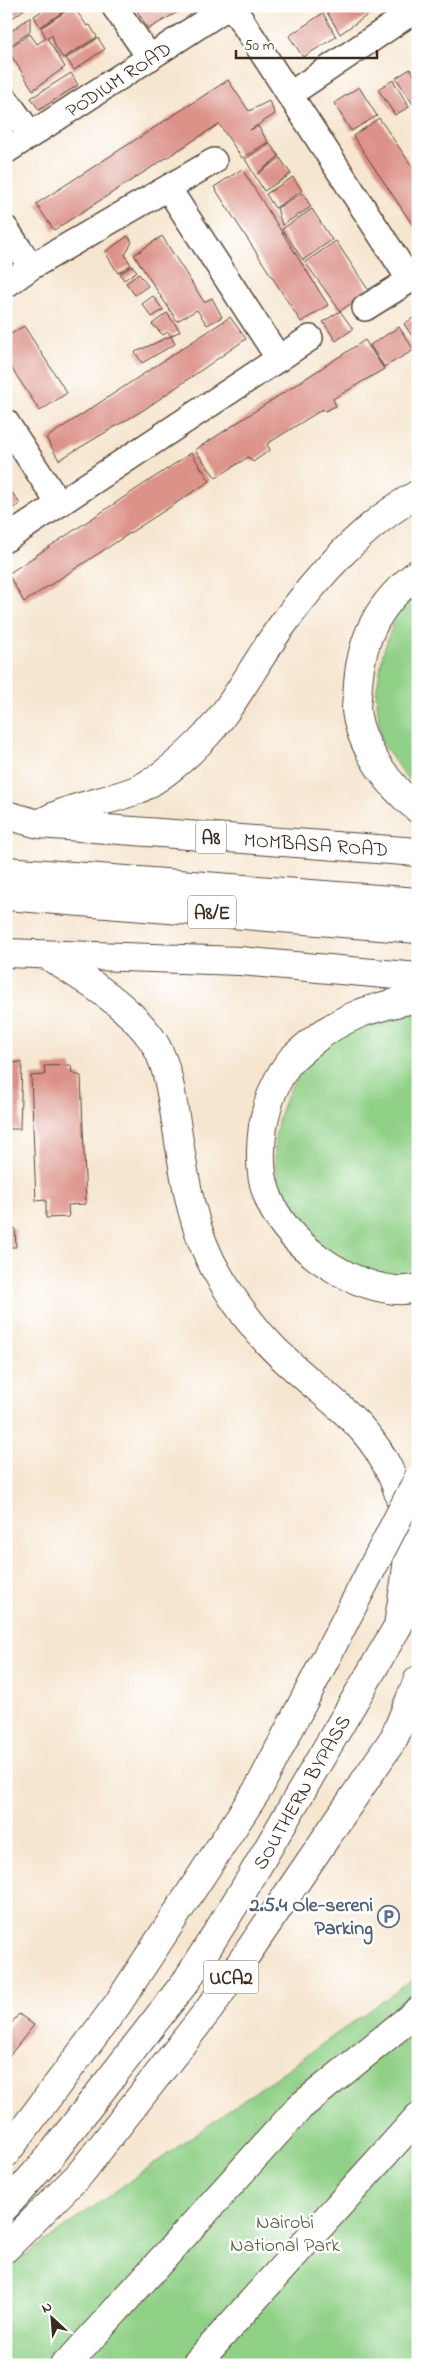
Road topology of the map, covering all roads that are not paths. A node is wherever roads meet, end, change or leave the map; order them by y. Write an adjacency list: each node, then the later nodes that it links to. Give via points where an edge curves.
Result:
1 (114, 6): 4 (street)
2 (231, 6): 4 (street, PODIUM ROAD); 5 (street)
3 (418, 8): 5 (street)
4 (150, 58): 7 (street, PODIUM ROAD)
5 (289, 95): 13 (street)
6 (6, 100): 7 (street)
7 (31, 135): 8 (street, PODIUM ROAD)
8 (6, 151)
9 (214, 161): 10 (street)
10 (168, 188): 12 (street); 17 (street)
11 (6, 229): 12 (street)
12 (31, 267): 14 (street)
13 (414, 277): 15 (street)
14 (6, 285)
15 (365, 308)
16 (310, 338): 17 (street)
17 (279, 359): 20 (street)
18 (6, 422): 20 (street)
19 (418, 494): 25 (main road, via 401,504 337,557 281,627 230,704 200,742 170,769 139,788 59,813)
20 (59, 504): 21 (street)
21 (6, 539)
22 (418, 573): 23 (main road, via 399,587 378,614 366,639 356,710 365,740 381,771)
23 (418, 809)
24 (6, 815): 25 (main road, MOMBASA ROAD / A8)
25 (39, 824): 26 (main road, MOMBASA ROAD / A8)
26 (418, 852)
27 (6, 871): 29 (main road, A8/E)
28 (6, 896): 30 (main road, A8/E)
29 (418, 902)
30 (418, 929)
31 (6, 954): 32 (main road)
32 (47, 954): 33 (main road, via 240,961); 38 (main road, via 94,986 152,1038 169,1079 188,1195 203,1245 218,1275 241,1310 288,1363 347,1411 374,1441 393,1477 404,1517 408,1553)
33 (418, 977)
34 (418, 998): 35 (main road, via 375,1007 349,1017 322,1033 292,1059 277,1082 265,1111 261,1166 267,1194 298,1242 353,1278 395,1290)
35 (418, 1289)
36 (418, 1479): 44 (main road, bridge, via 260,1786 117,2005)
37 (418, 1583): 38 (main road, SOUTHERN BYPASS / UCA2)
38 (398, 1626): 45 (main road, SOUTHERN BYPASS / UCA2, via 243,1891 187,1980 48,2159)
39 (418, 1680): 41 (main road, SOUTHERN BYPASS / UCA2)
40 (418, 1712): 41 (main road)
41 (394, 1738): 46 (main road, SOUTHERN BYPASS / UCA2, via 210,2008 80,2174)
42 (418, 2010): 47 (main road, via 300,2107)
43 (418, 2117): 48 (main road)
44 (6, 2153)
45 (6, 2206)
46 (6, 2248)
47 (64, 2365)
48 (195, 2365)

